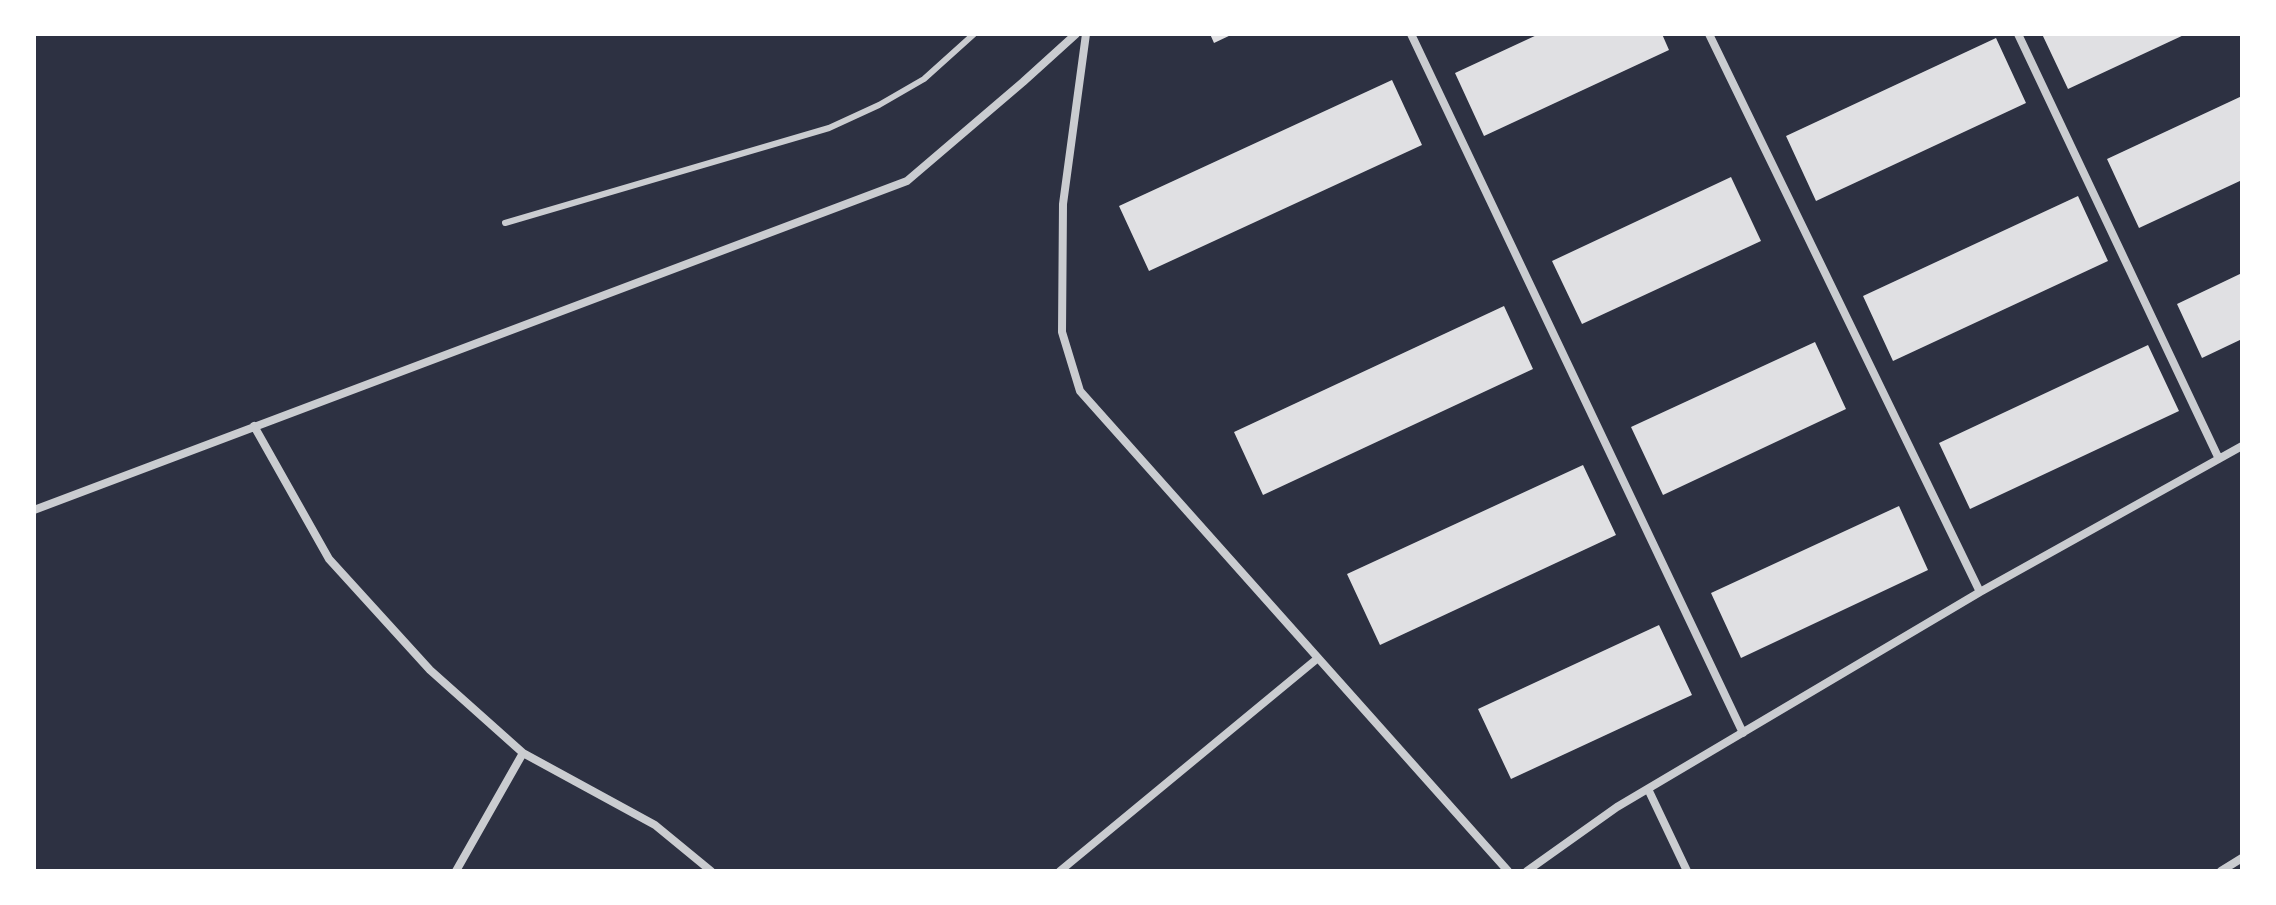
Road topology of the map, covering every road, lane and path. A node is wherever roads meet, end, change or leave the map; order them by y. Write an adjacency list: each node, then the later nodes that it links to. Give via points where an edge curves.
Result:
1 (974, 34): 7 (lane, via 924,79 829,128)
2 (1076, 34): 8 (street, via 907,181)
3 (1086, 34): 13 (street, via 1063,204 1062,332 1080,391)
4 (1411, 34): 14 (street)
5 (1709, 34): 12 (street)
6 (2018, 34): 10 (street)
7 (505, 223)
8 (254, 426): 11 (street); 15 (street, via 329,559 430,670)
9 (2242, 446): 10 (street)
10 (2219, 459): 12 (street)
11 (34, 510)
12 (1980, 592): 14 (street)
13 (1318, 658): 20 (street); 21 (street)
14 (1743, 733): 16 (street)
15 (523, 753): 18 (street); 19 (street, via 655,825)
16 (1648, 789): 22 (street); 23 (street)
17 (2242, 858): 24 (street)
18 (456, 871)
19 (711, 871)
20 (1060, 871)
21 (1508, 871)
22 (1527, 871)
23 (1687, 871)
24 (2221, 871)

